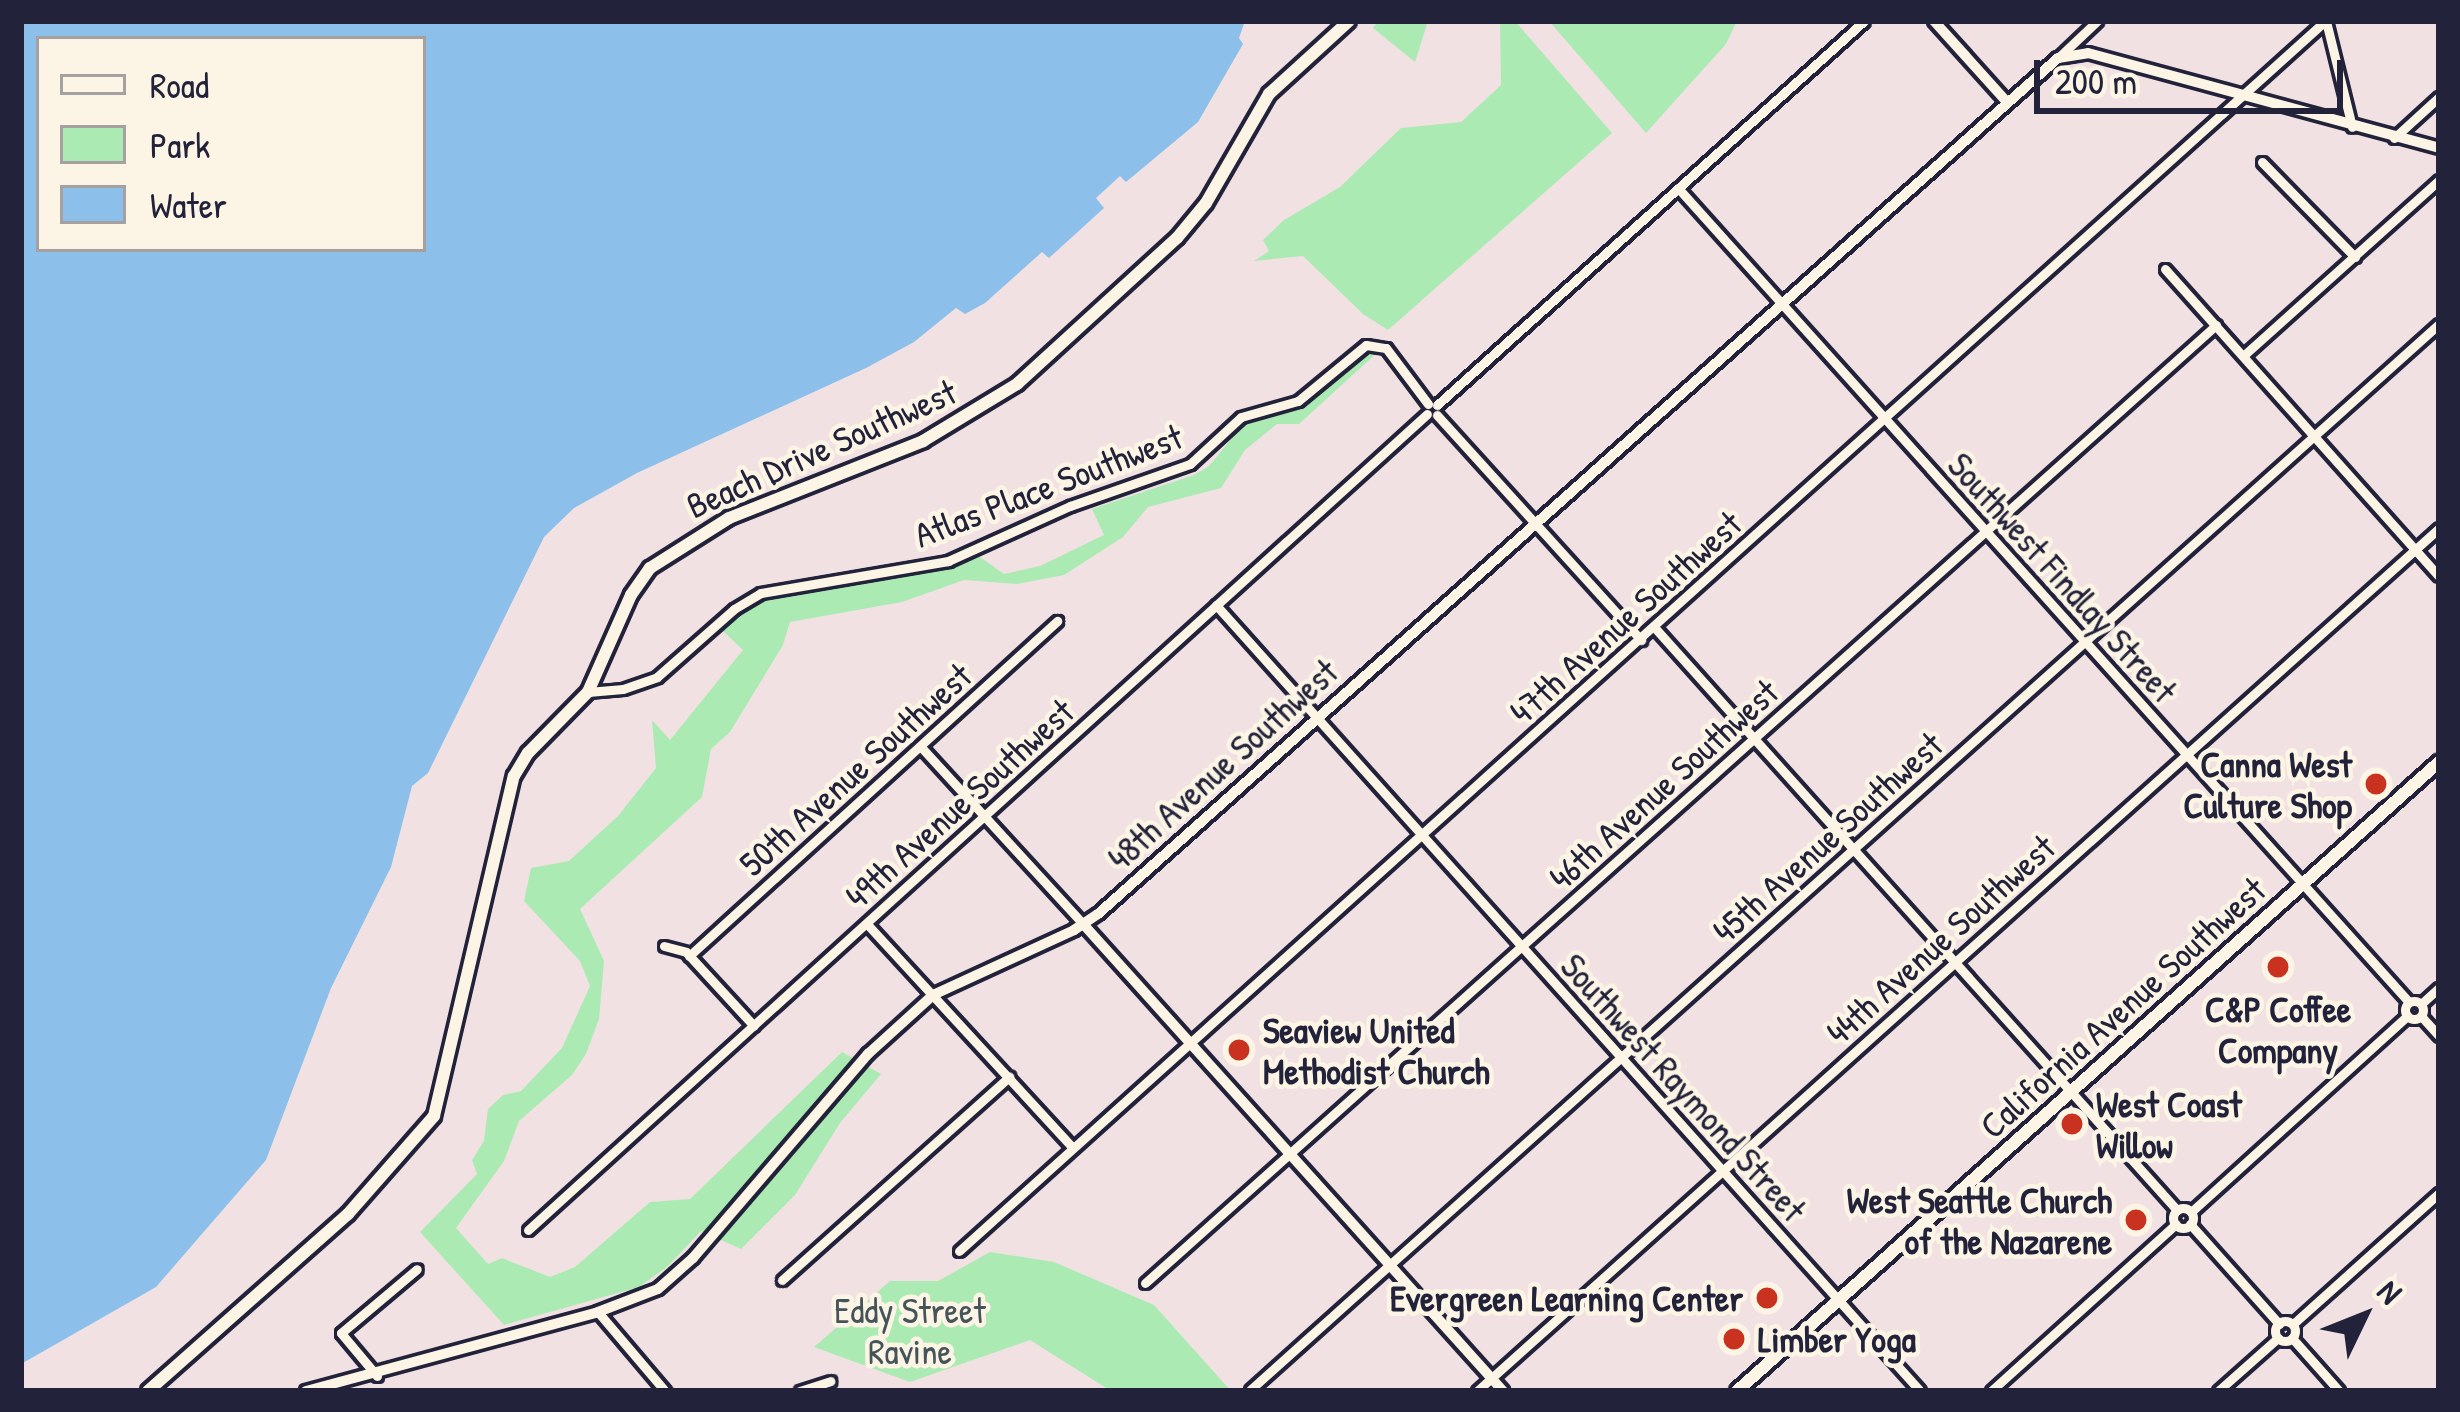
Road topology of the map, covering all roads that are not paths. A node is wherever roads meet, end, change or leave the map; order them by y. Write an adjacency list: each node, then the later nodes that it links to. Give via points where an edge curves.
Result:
1 (1349, 21): 35 (main road, Beach Drive Southwest, via 1269,94 1177,238 1017,384 922,441 728,518 672,550 631,595)
2 (1864, 21): 15 (street, 49th Avenue Southwest)
3 (1934, 21): 9 (street)
4 (2097, 21): 6 (street, 48th Avenue Southwest)
5 (2326, 21): 7 (street, 47th Avenue Southwest); 10 (street)
6 (2058, 58): 7 (street, via 2088,53); 9 (street, 48th Avenue Southwest)
7 (2242, 95): 10 (street); 23 (street, 47th Avenue Southwest)
8 (2439, 97): 11 (street)
9 (2007, 102): 18 (street, 48th Avenue Southwest)
10 (2352, 127): 11 (street)
11 (2393, 139): 12 (street)
12 (2439, 148)
13 (2262, 161): 16 (street)
14 (2439, 180): 16 (street)
15 (1678, 188): 18 (street, Southwest Findlay Street); 22 (street, 49th Avenue Southwest)
16 (2355, 256): 21 (street)
17 (2165, 269): 20 (street)
18 (1783, 305): 23 (street, Southwest Findlay Street); 25 (street, 48th Avenue Southwest)
19 (2439, 324): 24 (street, 45th Avenue Southwest)
20 (2216, 325): 21 (street); 27 (street, 46th Avenue Southwest)
21 (2243, 356): 24 (street)
22 (1432, 410): 25 (street); 30 (street, 49th Avenue Southwest); 35 (street, Atlas Place Southwest, via 1378,344 1356,350 1298,400 1241,417 1190,464 948,561 761,593 657,677)
23 (1884, 418): 27 (street, Southwest Findlay Street); 32 (street, 47th Avenue Southwest)
24 (2314, 436): 28 (street); 34 (street, 45th Avenue Southwest)
25 (1535, 524): 33 (street); 36 (street, 48th Avenue Southwest)
26 (2439, 528): 28 (street, 44th Avenue Southwest)
27 (1985, 531): 34 (street, Southwest Findlay Street); 37 (street, 46th Avenue Southwest)
28 (2415, 549): 29 (street); 39 (street, 44th Avenue Southwest)
29 (2439, 576)
30 (1216, 605): 36 (street, Southwest Raymond Street); 41 (street, 49th Avenue Southwest)
31 (1057, 622): 38 (street, 50th Avenue Southwest)
32 (1655, 628): 33 (street, 47th Avenue Southwest); 37 (street)
33 (1641, 640): 42 (street, 47th Avenue Southwest)
34 (2085, 642): 39 (street, Southwest Findlay Street); 43 (street, 45th Avenue Southwest)
35 (588, 692): 87 (main road, Beach Drive Southwest, via 514,776 434,1116 348,1214)
36 (1318, 719): 42 (street, Southwest Raymond Street); 46 (street, 48th Avenue Southwest)
37 (1754, 739): 43 (street); 48 (street, 46th Avenue Southwest)
38 (921, 747): 41 (street); 49 (street, 50th Avenue Southwest)
39 (2186, 755): 44 (street, Southwest Findlay Street); 50 (street, 44th Avenue Southwest)
40 (2439, 762): 44 (main road, California Avenue Southwest)
41 (985, 816): 45 (street, 49th Avenue Southwest); 46 (street)
42 (1422, 835): 48 (street, Southwest Raymond Street); 59 (street, 47th Avenue Southwest)
43 (1853, 848): 50 (street); 60 (street, 45th Avenue Southwest)
44 (2302, 884): 53 (street, Southwest Findlay Street); 62 (main road, California Avenue Southwest)
45 (868, 923): 52 (street); 57 (street, 49th Avenue Southwest)
46 (1084, 925): 52 (street, 48th Avenue Southwest); 59 (street)
47 (664, 946): 49 (street)
48 (1521, 946): 60 (street, Southwest Raymond Street); 64 (street, 46th Avenue Southwest)
49 (689, 956): 57 (street)
50 (1955, 961): 62 (street); 65 (street, 44th Avenue Southwest)
51 (2439, 988): 54 (street)
52 (933, 995): 61 (street); 78 (street, 48th Avenue Southwest, via 859,1064 675,1276)
53 (2408, 1002): 54 (street); 55 (street)
54 (2421, 1004): 56 (street)
55 (2407, 1016): 56 (street); 68 (street)
56 (2421, 1016): 58 (street)
57 (754, 1025): 71 (street, 49th Avenue Southwest)
58 (2439, 1036)
59 (1190, 1042): 63 (street, 47th Avenue Southwest); 64 (street)
60 (1621, 1058): 65 (street, Southwest Raymond Street); 73 (street, 45th Avenue Southwest)
61 (1009, 1077): 63 (street); 75 (street)
62 (2072, 1093): 67 (street); 77 (main road, California Avenue Southwest)
63 (1072, 1147): 72 (street, 47th Avenue Southwest)
64 (1290, 1154): 73 (street); 76 (street, 46th Avenue Southwest)
65 (1723, 1171): 77 (street, Southwest Raymond Street); 84 (street, 44th Avenue Southwest)
66 (2439, 1192): 80 (street)
67 (2177, 1210): 68 (street); 69 (street)
68 (2191, 1212): 70 (street)
69 (2176, 1224): 70 (street); 95 (street)
70 (2190, 1225): 79 (street)
71 (528, 1230)
72 (959, 1251)
73 (1390, 1265): 84 (street); 86 (street, 45th Avenue Southwest)
74 (417, 1269): 83 (street, via 341,1333)
75 (782, 1280)
76 (1145, 1283)
77 (1839, 1301): 93 (main road, California Avenue Southwest); 94 (street, Southwest Raymond Street)
78 (598, 1312): 83 (street, 48th Avenue Southwest); 89 (street)
79 (2278, 1324): 80 (street); 81 (street)
80 (2293, 1324): 82 (street)
81 (2278, 1338): 82 (street); 96 (street)
82 (2292, 1338): 97 (street)
83 (377, 1376): 88 (street, 48th Avenue Southwest)
84 (1491, 1378): 91 (street, 44th Avenue Southwest); 92 (street)
85 (830, 1381): 90 (street)
86 (1250, 1390)
87 (148, 1391)
88 (306, 1391)
89 (665, 1391)
90 (800, 1391)
91 (1477, 1391)
92 (1503, 1391)
93 (1738, 1391)
94 (1920, 1391)
95 (1990, 1391)
96 (2218, 1391)
97 (2339, 1391)

